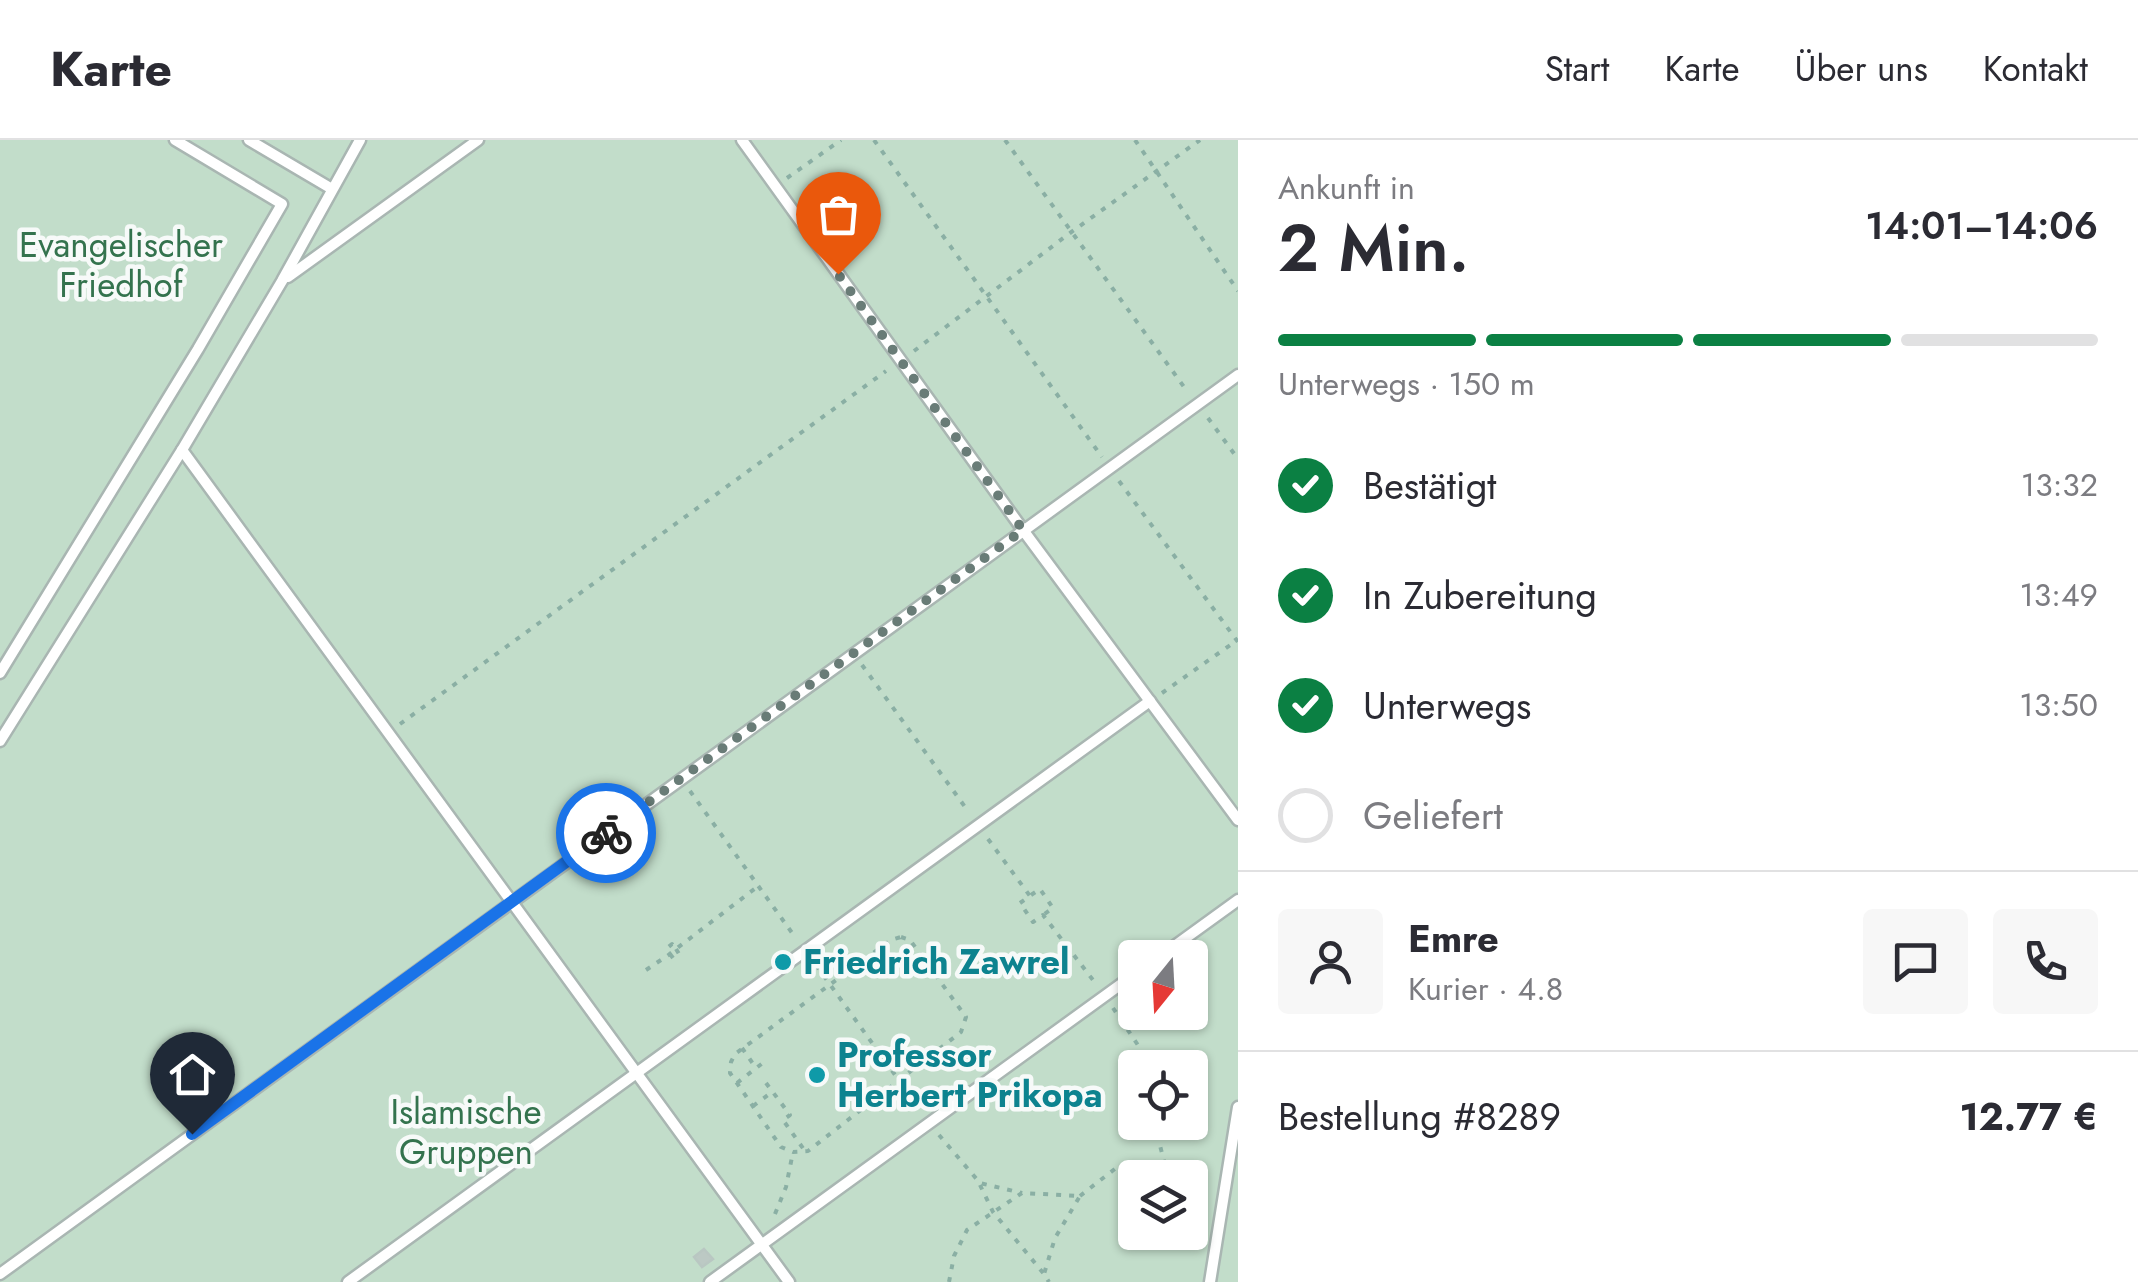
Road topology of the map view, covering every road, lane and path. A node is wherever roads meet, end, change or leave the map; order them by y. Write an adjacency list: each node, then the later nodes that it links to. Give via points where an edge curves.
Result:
1 (175, 140): 26 (lane, via 282,204)
2 (248, 140): 13 (lane)
3 (360, 140): 13 (lane)
4 (478, 140): 15 (lane)
5 (742, 140): 12 (lane)
6 (841, 140): 12 (path)
7 (874, 140): 17 (path)
8 (1005, 140): 14 (path)
9 (1134, 140): 11 (path)
10 (1200, 140): 11 (path)
11 (1157, 171): 14 (path); 16 (path)
12 (775, 186): 18 (lane)
13 (332, 189): 15 (lane)
14 (1070, 232): 17 (path); 20 (path)
15 (282, 281): 21 (lane)
16 (1238, 290)
17 (986, 296): 18 (path); 23 (path)
18 (901, 361): 24 (lane); 28 (path)
19 (1238, 375): 20 (lane)
20 (1197, 404): 22 (path); 23 (lane)
21 (182, 450): 28 (lane); 29 (lane)
22 (1238, 458)
23 (1110, 468): 24 (lane); 25 (path)
24 (1023, 530): 27 (lane); 34 (lane)
25 (1238, 641): 27 (path)
26 (0, 673)
27 (1150, 701): 30 (lane); 44 (lane)
28 (388, 732): 34 (lane)
29 (0, 741)
30 (1238, 820)
31 (758, 886): 37 (path, via 676,949 672,944 670,954)
32 (1030, 896): 35 (path, via 1040,889 1053,908)
33 (1238, 900): 36 (lane)
34 (512, 902): 44 (lane); 59 (lane)
35 (1044, 915)
36 (1183, 940)
37 (646, 970)
38 (1118, 986): 39 (lane)
39 (1104, 996): 41 (path); 50 (lane)
40 (742, 1048): 43 (path); 45 (path, via 731,1062); 51 (path, via 901,937 910,940 966,1017 962,1032)
41 (1141, 1050)
42 (764, 1062): 43 (path)
43 (756, 1068): 45 (path)
44 (636, 1073): 58 (lane); 61 (lane)
45 (738, 1082): 48 (path)
46 (766, 1083): 47 (path)
47 (772, 1092): 48 (path); 51 (path)
48 (753, 1106): 52 (path, via 781,1147)
49 (1238, 1107): 66 (lane)
50 (929, 1123): 54 (path); 58 (lane)
51 (805, 1151): 52 (path)
52 (793, 1152): 58 (path)
53 (1118, 1168): 56 (path)
54 (980, 1183): 55 (path); 57 (path)
55 (1022, 1193): 56 (path); 57 (path)
56 (1080, 1196): 60 (path, via 1055,1238)
57 (993, 1212): 60 (path); 64 (path, via 967,1230)
58 (762, 1244): 62 (lane); 63 (lane)
59 (0, 1274)
60 (1044, 1274): 65 (path)
61 (348, 1282)
62 (710, 1282)
63 (789, 1282)
64 (949, 1282)
65 (1049, 1282)
66 (1210, 1282)

